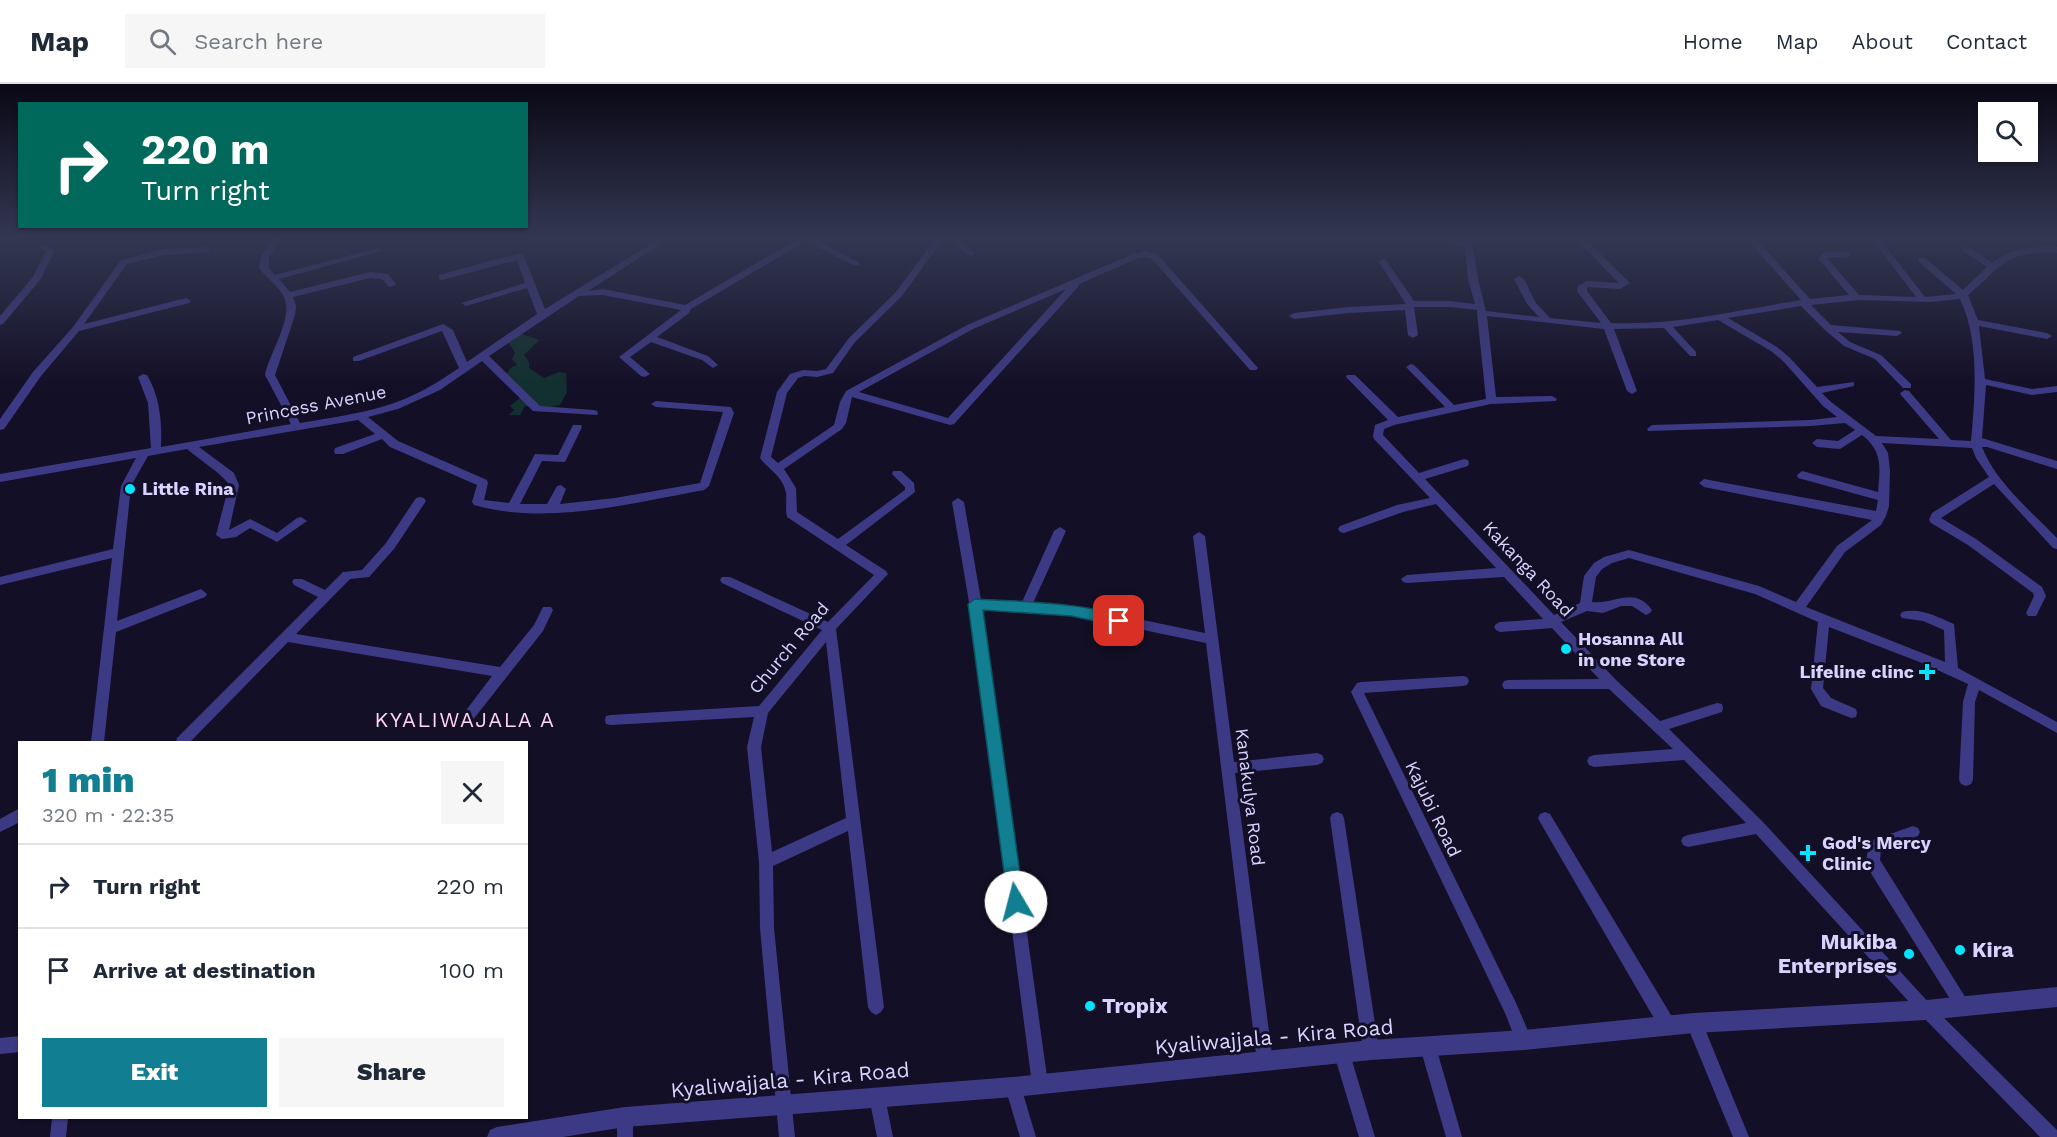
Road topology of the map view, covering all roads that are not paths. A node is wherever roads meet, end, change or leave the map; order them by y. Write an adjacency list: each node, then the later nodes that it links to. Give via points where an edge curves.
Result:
1 (29, 288): 39 (street)
2 (105, 288): 44 (street)
3 (282, 288): 23 (street)
4 (316, 288): 23 (street)
5 (517, 288): 30 (street)
6 (532, 288): 35 (street)
7 (587, 288): 24 (street, Princess Avenue)
8 (721, 288): 33 (street)
9 (903, 288): 88 (street, Church Road, via 852,340 829,371 794,376 782,392 765,458)
10 (1061, 288): 64 (street, via 970,327)
11 (1072, 288): 64 (street, via 950,422)
12 (1182, 288): 55 (street)
13 (1399, 288): 32 (street)
14 (1477, 288): 34 (street)
15 (1524, 288): 38 (street, via 1532,304)
16 (1583, 288): 42 (street)
17 (1793, 288): 31 (street)
18 (1841, 288): 26 (street)
19 (1848, 288): 27 (street)
20 (1914, 288): 28 (street)
21 (1955, 288): 25 (street)
22 (1971, 288): 25 (street)
23 (288, 295): 73 (street, via 289,320 270,375)
24 (576, 295): 33 (street, via 603,292); 35 (street, Princess Avenue)
25 (1964, 296): 28 (street); 40 (street)
26 (1845, 298): 27 (street); 31 (street)
27 (1857, 298): 28 (street)
28 (1923, 300)
29 (186, 302): 44 (street)
30 (466, 303)
31 (1806, 303): 37 (street); 43 (street)
32 (1410, 305): 34 (street, via 1450,304); 36 (street); 46 (street)
33 (686, 308): 48 (street)
34 (1481, 310): 38 (street); 66 (street)
35 (542, 315): 50 (street, Princess Avenue)
36 (1294, 316)
37 (1721, 318): 41 (street); 63 (street, via 1774,349 1796,367)
38 (1548, 320): 42 (street)
39 (0, 322)
40 (1974, 322): 47 (street); 59 (street)
41 (1666, 325): 42 (street); 49 (street)
42 (1608, 326): 62 (street)
43 (1828, 328): 45 (street); 81 (street, via 1847,344 1878,357)
44 (76, 329): 74 (street)
45 (1897, 333)
46 (1413, 335)
47 (2046, 336)
48 (650, 338): 52 (street, via 705,358); 56 (street, via 624,357)
49 (1693, 354)
50 (482, 356): 54 (street, Princess Avenue); 69 (street, via 537,409)
51 (356, 358): 54 (street, via 443,327 448,330)
52 (713, 365)
53 (1411, 367): 68 (street)
54 (464, 368): 70 (street, Princess Avenue, via 411,400)
55 (1252, 368)
56 (645, 374)
57 (1351, 376): 72 (street)
58 (143, 377): 85 (street, via 157,423)
59 (1981, 381): 61 (street, via 2032,392); 82 (street)
60 (1850, 384): 63 (street)
61 (2057, 389)
62 (1632, 391)
63 (1815, 391): 71 (street)
64 (850, 393): 88 (street, via 843,400 842,422)
65 (1552, 399): 66 (street)
66 (1491, 401): 68 (street)
67 (656, 404): 101 (street, via 727,409 729,413 704,486 590,507)
68 (1451, 408): 72 (street)
69 (592, 413)
70 (360, 416): 73 (street, Princess Avenue); 78 (street)
71 (1846, 418): 76 (street, via 1811,423); 77 (street)
72 (1396, 421): 91 (street, Kakanga Road, via 1379,427 1378,436)
73 (296, 425): 83 (street, Princess Avenue)
74 (0, 427)
75 (577, 427): 100 (street, via 561,459 539,458)
76 (1652, 429)
77 (1863, 430): 79 (street); 80 (street, via 1840,445)
78 (383, 435): 84 (street); 100 (street, via 394,444 483,483 478,502)
79 (1874, 439): 81 (street); 96 (street, via 1883,453)
80 (1817, 443)
81 (1948, 443): 82 (street)
82 (1980, 443): 87 (street); 93 (street, via 1981,458)
83 (189, 445): 85 (street, Princess Avenue); 103 (street, via 230,476 234,485 222,535 232,534 250,523 277,538)
84 (339, 451)
85 (150, 452): 92 (street, Princess Avenue); 109 (street, via 126,486)
86 (1464, 463): 91 (street)
87 (2057, 465)
88 (778, 468): 107 (street, Church Road, via 791,485 791,514)
89 (897, 474): 107 (street, via 910,486 910,492)
90 (1802, 475): 96 (street)
91 (1417, 477): 97 (street, Kakanga Road)
92 (0, 478)
93 (1995, 478): 108 (street); 123 (street, via 1935,520 2038,590 2040,596)
94 (1704, 483): 102 (street)
95 (561, 489): 101 (street)
96 (1883, 497): 102 (street)
97 (1438, 500): 104 (street, via 1389,511); 110 (street, Kakanga Road)
98 (420, 501): 116 (street, via 390,546 365,574 347,575)
99 (958, 502): 117 (street)
100 (513, 507): 101 (street)
101 (552, 509)
102 (1880, 516): 120 (street, via 1867,532 1841,549)
103 (301, 521)
104 (1344, 529)
105 (1060, 531): 118 (street)
106 (1199, 536): 131 (street, Kanakulya Road)
107 (839, 544): 128 (street, Church Road, via 882,574)
108 (2057, 545)
109 (118, 552): 113 (street); 129 (street)
110 (1506, 572): 112 (street); 126 (street, Kakanga Road)
111 (726, 579): 128 (street)
112 (1407, 579)
113 (0, 581)
114 (298, 582): 116 (street)
115 (201, 594): 129 (street)
116 (326, 596): 130 (street)
117 (975, 604): 118 (street); 174 (street)
118 (1026, 606): 131 (street, via 1071,610)
119 (1586, 606): 120 (street, via 1590,576 1598,566 1629,554 1759,591); 122 (street, via 1603,608 1620,600); 126 (street)
120 (1798, 609): 125 (street)
121 (547, 610): 133 (street, via 539,628)
122 (1646, 610)
123 (2032, 613)
124 (1906, 615): 132 (street, via 1924,616 1950,627)
125 (1824, 620): 132 (street); 140 (street, via 1817,689 1826,702)
126 (1553, 622): 127 (street); 137 (street, Kakanga Road)
127 (1500, 627)
128 (830, 628): 139 (street, Church Road); 155 (street)
129 (110, 629): 145 (street)
130 (286, 637): 133 (street); 146 (street)
131 (1212, 639): 150 (street, Kanakulya Road)
132 (1952, 670): 135 (street)
133 (503, 673): 141 (street)
134 (1462, 681): 167 (street, Kajubi Road, via 1361,687 1357,692)
135 (1975, 682): 144 (street); 151 (street, via 1969,702)
136 (1508, 684): 137 (street)
137 (1612, 684): 143 (street, Kakanga Road)
138 (1717, 708): 143 (street)
139 (762, 711): 142 (street); 160 (street, Church Road, via 754,747)
140 (1851, 713)
141 (467, 717)
142 (611, 720)
143 (1659, 727): 147 (street, Kakanga Road)
144 (2057, 728)
145 (97, 741)
146 (183, 741)
147 (1687, 754): 149 (street); 156 (street, Kakanga Road)
148 (1317, 759): 150 (street)
149 (1594, 761)
150 (1228, 768): 173 (street, Kanakulya Road)
151 (1966, 780)
152 (18, 815): 157 (street)
153 (1338, 818): 171 (street)
154 (1545, 818): 166 (street)
155 (852, 822): 160 (street); 163 (street)
156 (1759, 826): 159 (street); 164 (street, Kakanga Road)
157 (0, 828)
158 (1913, 832): 162 (street, via 1880,842 1875,846 1873,860)
159 (1688, 841)
160 (766, 861): 177 (street, Church Road, via 767,928)
161 (2057, 997): 162 (street, Kyaliwajjala - Kira Road)
162 (1962, 1005): 164 (street, Kyaliwajjala - Kira Road)
163 (876, 1007)
164 (1926, 1010): 165 (street, Kyaliwajjala - Kira Road); 188 (street, Kakanga Road)
165 (1694, 1023): 166 (street, Kyaliwajjala - Kira Road); 187 (street)
166 (1668, 1026): 167 (street, Kyaliwajjala - Kira Road)
167 (1524, 1040): 170 (street, Kyaliwajjala - Kira Road)
168 (18, 1044): 169 (street)
169 (0, 1046)
170 (1428, 1047): 171 (street, Kyaliwajjala - Kira Road); 186 (street)
171 (1371, 1050): 172 (street, Kyaliwajjala - Kira Road)
172 (1342, 1054): 173 (street, Kyaliwajjala - Kira Road); 185 (street)
173 (1265, 1062): 174 (street, Kyaliwajjala - Kira Road)
174 (1041, 1084): 175 (street, Kyaliwajjala - Kira Road)
175 (1013, 1087): 176 (street, Kyaliwajjala - Kira Road); 184 (street)
176 (877, 1097): 177 (street, Kyaliwajjala - Kira Road); 183 (street)
177 (786, 1105): 179 (street, Kyaliwajjala - Kira Road); 182 (street, Church Road)
178 (60, 1119): 180 (street)
179 (625, 1127): 181 (street, Kyaliwajjala - Kira Road)
180 (58, 1137)
181 (496, 1137)
182 (787, 1137)
183 (885, 1137)
184 (1028, 1137)
185 (1367, 1137)
186 (1454, 1137)
187 (1741, 1137)
188 (2052, 1137)

